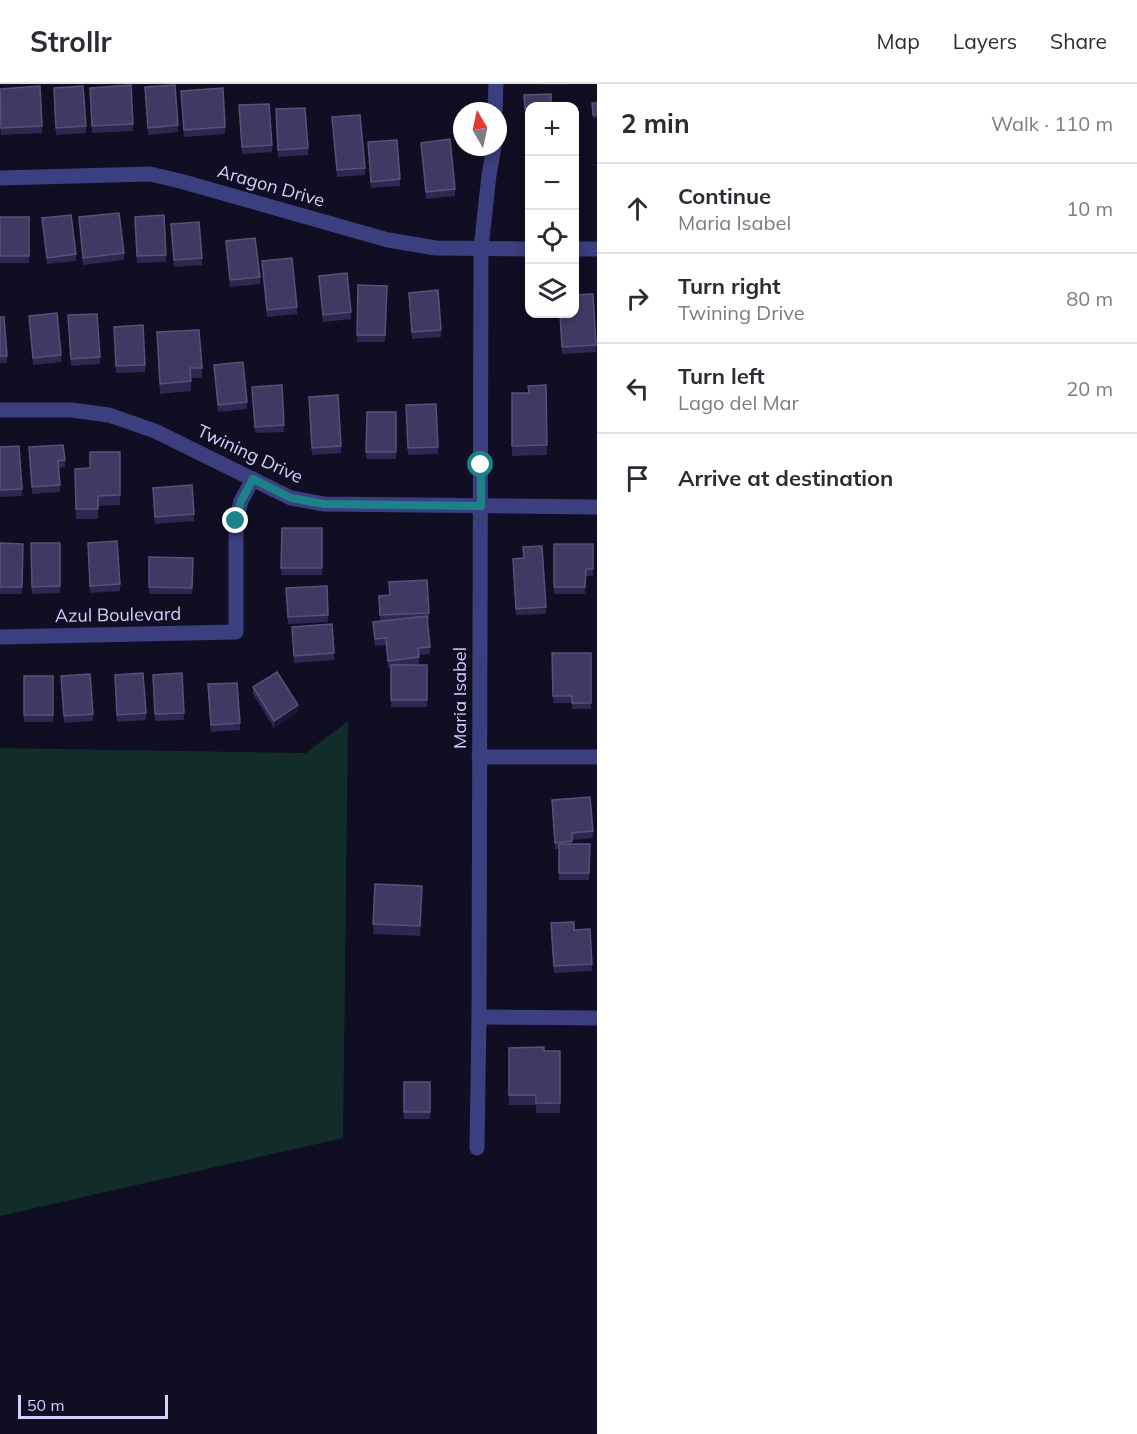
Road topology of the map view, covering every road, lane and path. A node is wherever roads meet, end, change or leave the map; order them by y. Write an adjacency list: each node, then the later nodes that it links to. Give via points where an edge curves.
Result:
1 (496, 84): 2 (street)
2 (495, 102)
3 (492, 156): 5 (street, Maria Isabel)
4 (0, 178): 5 (street, Aragon Drive, via 150,174 388,240 436,248)
5 (481, 248): 6 (street, Aragon Drive); 11 (street, Maria Isabel)
6 (525, 249)
7 (579, 249): 8 (street)
8 (597, 249)
9 (0, 410): 10 (street, Twining Drive, via 71,410 109,415 155,431)
10 (253, 479): 11 (street, Twining Drive, via 291,498 324,504); 13 (street, Azul Boulevard, via 236,521 236,632)
11 (481, 506): 12 (street, Twining Drive); 14 (street, Maria Isabel)
12 (597, 507)
13 (0, 637)
14 (479, 757): 15 (street); 16 (street, Maria Isabel)
15 (597, 757)
16 (479, 1017): 17 (street); 18 (street, Maria Isabel)
17 (597, 1018)
18 (477, 1148)

